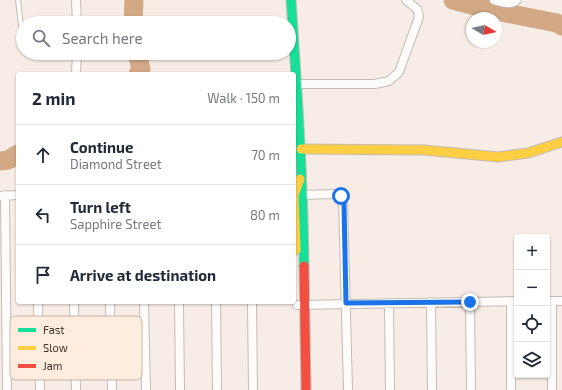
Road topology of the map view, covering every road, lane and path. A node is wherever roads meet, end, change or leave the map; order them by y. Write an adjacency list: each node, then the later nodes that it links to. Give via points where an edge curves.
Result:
1 (18, 0): 7 (lane)
2 (76, 0): 8 (street)
3 (291, 0): 9 (street)
4 (406, 0): 13 (street, via 417,9 419,17 399,72 389,81 375,84)
5 (494, 0): 6 (street, via 514,3)
6 (517, 0)
7 (20, 16)
8 (77, 16)
9 (292, 16)
10 (76, 60): 12 (street)
11 (295, 60): 13 (street)
12 (76, 72)
13 (297, 84): 14 (street)
14 (296, 97): 16 (street)
15 (562, 142): 16 (street, via 528,153 498,157 424,150)
16 (301, 149): 18 (street)
17 (16, 195): 19 (street)
18 (297, 195): 25 (street, via 336,194 343,200); 34 (street)
19 (3, 196): 41 (street)
20 (514, 301): 24 (street); 55 (street)
21 (550, 301): 22 (street); 56 (street)
22 (562, 301)
23 (431, 302): 24 (street); 26 (street); 53 (street)
24 (470, 302): 54 (street)
25 (346, 303): 26 (street); 34 (street); 51 (street)
26 (389, 303): 52 (street)
27 (38, 304): 35 (street)
28 (74, 304): 36 (street)
29 (110, 304): 37 (street)
30 (144, 304): 45 (street)
31 (179, 304): 46 (street)
32 (216, 304): 47 (street)
33 (252, 304): 48 (street)
34 (301, 304): 49 (street); 50 (street)
35 (38, 316)
36 (74, 316)
37 (110, 316)
38 (40, 380): 42 (street)
39 (76, 380): 43 (street)
40 (112, 380): 44 (street)
41 (7, 390)
42 (40, 390)
43 (76, 390)
44 (112, 390)
45 (146, 390)
46 (180, 390)
47 (217, 390)
48 (253, 390)
49 (298, 390)
50 (306, 390)
51 (348, 390)
52 (390, 390)
53 (432, 390)
54 (471, 390)
55 (511, 390)
56 (552, 390)

